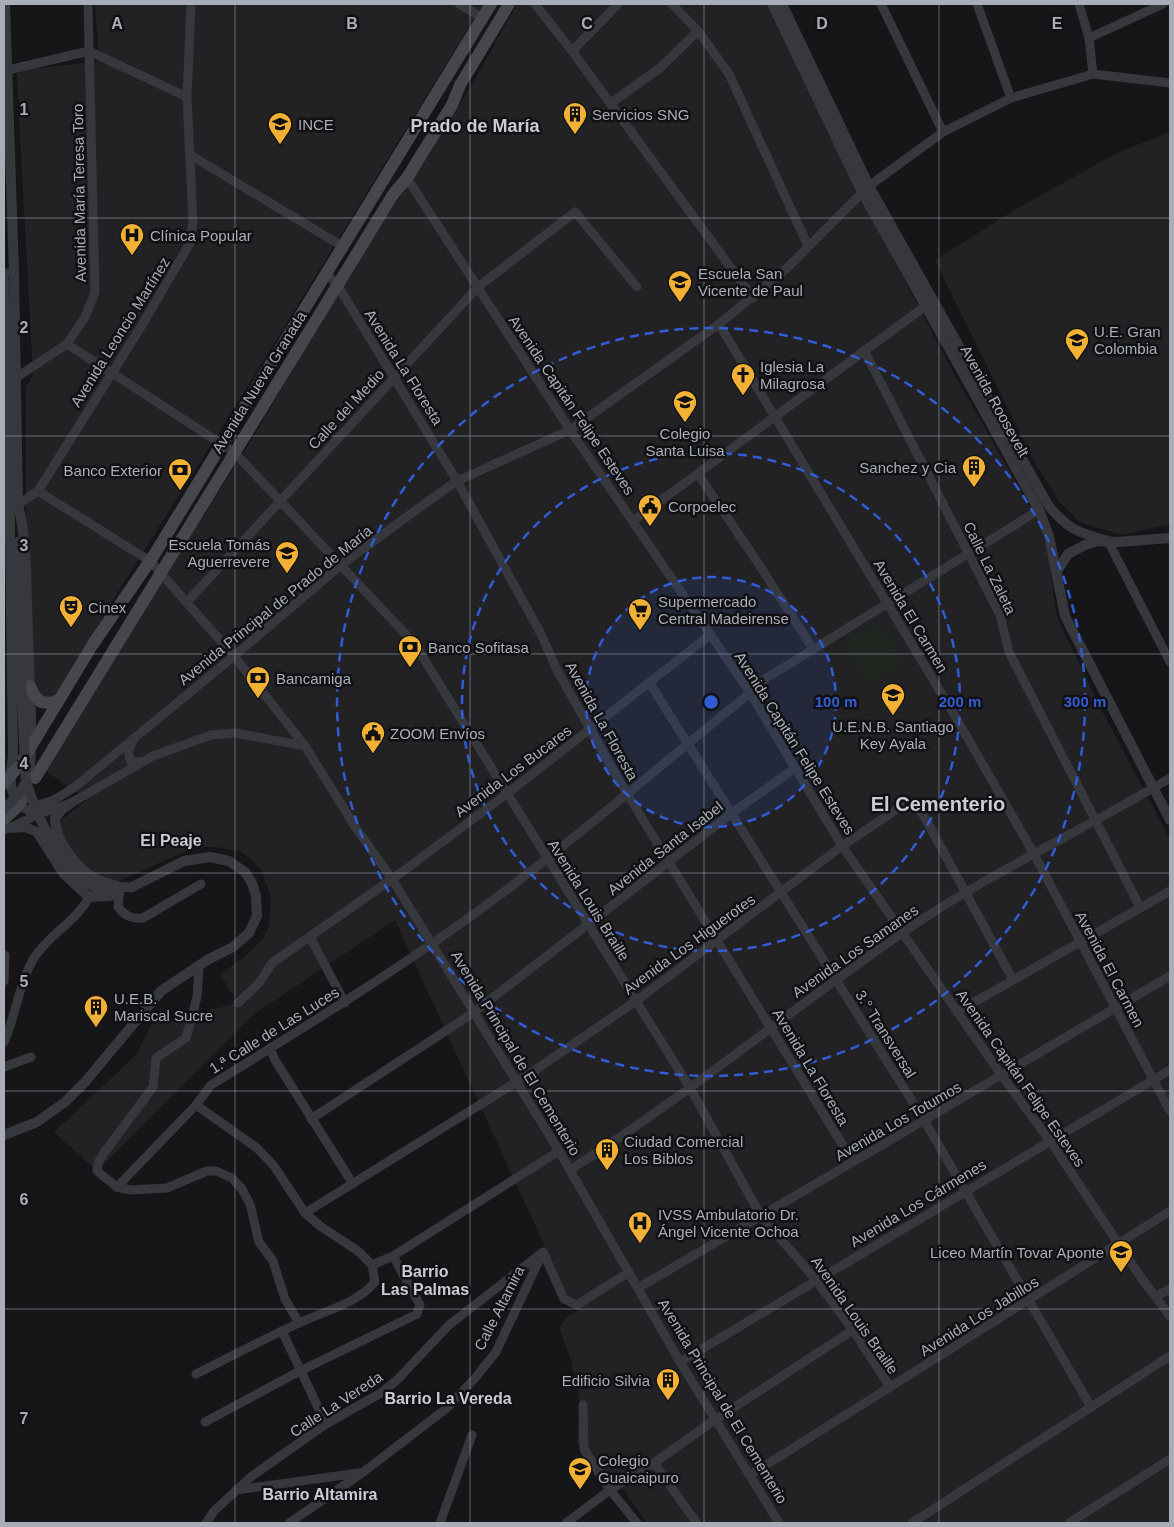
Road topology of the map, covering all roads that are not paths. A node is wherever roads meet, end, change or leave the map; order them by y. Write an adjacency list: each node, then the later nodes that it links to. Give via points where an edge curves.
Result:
1 (5, 4): 21 (street)
2 (88, 4): 19 (street, Avenida María Teresa Toro)
3 (191, 4): 24 (street, Avenida Leoncio Martínez)
4 (460, 4): 16 (street)
5 (491, 4): 16 (main road, Avenida Nueva Granada)
6 (509, 4): 29 (main road, Avenida Nueva Granada)
7 (535, 4): 20 (street)
8 (618, 4): 20 (street)
9 (672, 4): 17 (street)
10 (772, 4): 15 (street, Avenida Roosevelt)
11 (881, 4): 27 (street)
12 (977, 4): 25 (street)
13 (1079, 4): 18 (street)
14 (1163, 4): 18 (street)
15 (781, 9): 30 (street, Avenida Roosevelt)
16 (482, 18): 31 (main road, Avenida Nueva Granada)
17 (698, 31): 26 (street, via 660,68); 32 (street, via 734,84)
18 (1089, 38): 22 (street)
19 (89, 51): 21 (street); 24 (street); 42 (street, Avenida María Teresa Toro, via 95,292 85,317)
20 (572, 51): 26 (street)
21 (6, 69): 33 (street)
22 (1093, 74): 23 (street); 25 (street, Avenida Principal de Prado de María)
23 (1169, 84)
24 (188, 97): 28 (street, Avenida Leoncio Martínez)
25 (1012, 98): 27 (street, Avenida Principal de Prado de María)
26 (611, 103): 39 (street)
27 (943, 132): 30 (street, Avenida Principal de Prado de María)
28 (192, 156): 31 (street); 44 (street, Avenida Leoncio Martínez, via 193,222 190,243)
29 (407, 178): 36 (main road, Avenida Nueva Granada, via 394,193); 37 (street, Avenida Capitán Felipe Esteves)
30 (866, 189): 32 (street, Avenida Principal de Prado de María); 40 (street, Avenida Roosevelt)
31 (342, 246): 34 (main road, Avenida Nueva Granada)
32 (808, 246): 39 (street, Avenida Principal de Prado de María)
33 (9, 273): 46 (street)
34 (326, 273): 36 (street, Avenida La Floresta); 49 (main road, Avenida Nueva Granada)
35 (4, 281): 46 (street)
36 (338, 286): 45 (street, Avenida La Floresta); 50 (main road, Avenida Nueva Granada)
37 (478, 287): 38 (street, Calle del Medio, via 575,212); 45 (street, Calle del Medio); 48 (street, Avenida Capitán Felipe Esteves)
38 (637, 287)
39 (753, 298): 41 (street, Avenida Principal de Prado de María)
40 (928, 304): 43 (street); 56 (street, Avenida Roosevelt); 59 (street, Avenida Roosevelt, via 1048,505 1064,524 1084,535)
41 (719, 324): 47 (street, Avenida El Carmen); 48 (street, Avenida Principal de Prado de María)
42 (67, 344): 44 (street); 46 (street, Avenida María Teresa Toro)
43 (864, 350): 47 (street); 60 (street, Calle La Zaleta)
44 (111, 372): 49 (street); 53 (street, Avenida Leoncio Martínez)
45 (394, 378): 52 (street, Avenida La Floresta); 54 (street, Calle del Medio)
46 (9, 382): 55 (street); 55 (street)
47 (774, 416): 51 (street); 66 (street, Avenida El Carmen)
48 (570, 430): 52 (street, Avenida Principal de Prado de María); 57 (street, Avenida Capitán Felipe Esteves)
49 (222, 444): 50 (street, Avenida Louis Braille); 61 (main road, Avenida Nueva Granada)
50 (234, 452): 54 (street, Avenida Louis Braille); 64 (main road, Avenida Nueva Granada)
51 (698, 474): 57 (street); 68 (street)
52 (457, 481): 62 (street, Avenida Principal de Prado de María); 76 (street, Avenida La Floresta)
53 (38, 492): 55 (street, Avenida Leoncio Martínez); 61 (street, Avenida Principal de El Cementerio)
54 (278, 501): 62 (street, Avenida Louis Braille); 65 (street, Calle del Medio)
55 (10, 509): 72 (street, via 22,522); 75 (street); 84 (street, bridge)
56 (1039, 510): 60 (street, 1.ª Calle de Las Luces); 63 (street, Avenida Roosevelt)
57 (633, 521): 67 (street, Avenida Capitán Felipe Esteves)
58 (1170, 538): 59 (street)
59 (1108, 541): 63 (street, via 1074,549); 70 (street)
60 (969, 553): 66 (street, 1.ª Calle de Las Luces); 94 (street, Calle La Zaleta, via 1000,615 1009,652)
61 (150, 561): 64 (street, Avenida Principal de El Cementerio); 74 (main road, Avenida Nueva Granada)
62 (341, 565): 69 (street, Avenida Principal de Prado de María); 86 (street, Avenida Louis Braille, via 414,643)
63 (1057, 571): 85 (street, Avenida Roosevelt, via 1068,622)
64 (161, 574): 65 (street, Avenida Principal de El Cementerio); 84 (main road, Avenida Nueva Granada)
65 (187, 602): 69 (street, Avenida Principal de El Cementerio)
66 (886, 602): 68 (street, 1.ª Calle de Las Luces); 98 (street, Avenida El Carmen, via 956,716)
67 (710, 635): 71 (street, Avenida Los Bucares); 73 (street, Avenida Capitán Felipe Esteves)
68 (813, 649): 73 (street, 1.ª Calle de Las Luces)
69 (234, 656): 77 (street, Avenida Principal de Prado de María); 79 (street, Avenida Principal de El Cementerio)
70 (1170, 662)
71 (649, 682): 76 (street, Avenida Los Bucares); 78 (street, 3.° Transversal)
72 (30, 686): 74 (main road, via 41,702); 81 (street)
73 (749, 692): 78 (street, 1.ª Calle de Las Luces); 82 (street, Avenida Capitán Felipe Esteves)
74 (59, 700): 81 (main road, Avenida Nueva Granada)
75 (7, 705): 81 (street)
76 (590, 729): 86 (street, Avenida Los Bucares); 87 (street, Avenida La Floresta)
77 (136, 737): 80 (street, via 128,756 131,762); 88 (street, Avenida Principal de Prado de María)
78 (687, 744): 87 (street, 1.ª Calle de Las Luces); 93 (street, 3.° Transversal)
79 (305, 746): 80 (street, via 254,736 211,735); 101 (street, Avenida Principal de El Cementerio)
80 (145, 762): 89 (street)
81 (17, 767): 84 (street); 90 (street, via 13,794)
82 (794, 769): 93 (street, Avenida Santa Isabel); 97 (street, Avenida Capitán Felipe Esteves)
83 (1170, 778): 85 (street, Avenida Los Samanes)
84 (29, 784): 90 (main road, Avenida Nueva Granada); 91 (street, bridge); 103 (street, bridge, via 37,813 53,844 75,875 96,888)
85 (1154, 788): 94 (street, Avenida Los Samanes); 95 (street, Avenida Roosevelt)
86 (508, 793): 99 (street, Avenida Louis Braille); 101 (street, Avenida Los Bucares)
87 (626, 793): 99 (street, 1.ª Calle de Las Luces); 100 (street, Avenida La Floresta)
88 (54, 800): 92 (street)
89 (71, 803): 92 (street); 103 (street, via 55,819 64,845 90,876)
90 (19, 804): 92 (street, via 30,812); 96 (main road, Avenida Nueva Granada)
91 (4, 809)
92 (40, 812): 96 (street)
93 (732, 813): 100 (street, Avenida Santa Isabel); 105 (street, 3.° Transversal)
94 (1097, 820): 98 (street, Avenida Los Samanes); 108 (street, Calle La Zaleta)
95 (1170, 820)
96 (6, 826): 107 (street, via 29,827 39,834 64,874)
97 (842, 846): 105 (street, Avenida Los Higuerotes); 106 (street, Avenida Los Higuerotes, via 895,809 914,803 927,820); 110 (street, Avenida Capitán Felipe Esteves)
98 (1034, 854): 106 (street, Avenida Los Samanes); 113 (street, Avenida El Carmen)
99 (547, 859): 109 (street, Avenida Louis Braille); 114 (street, 1.ª Calle de Las Luces)
100 (668, 864): 109 (street, Avenida Santa Isabel); 112 (street, Avenida La Floresta)
101 (392, 879): 111 (street, Avenida Los Bucares); 114 (street, Avenida Principal de El Cementerio)
102 (201, 884): 103 (street, via 143,918 134,918 118,907)
103 (120, 888): 107 (street, via 110,896); 116 (street, via 139,885 167,868 197,858 221,859 245,872 256,896 254,925 233,947)
104 (1170, 891): 108 (street)
105 (782, 893): 112 (street, Avenida Los Higuerotes); 118 (street, 3.° Transversal)
106 (966, 893): 110 (street, Avenida Los Samanes); 119 (street, Avenida Los Higuerotes)
107 (89, 897): 128 (street, via 76,916 35,956)
108 (1140, 907): 113 (street)
109 (589, 924): 121 (street, Avenida Louis Braille); 126 (street, Avenida Santa Isabel)
110 (903, 932): 118 (street, Avenida Los Samanes); 125 (street, Avenida Capitán Felipe Esteves)
111 (310, 937): 122 (street, Avenida Los Bucares, via 272,963 259,983); 123 (street)
112 (717, 940): 121 (street, Avenida Los Higuerotes); 127 (street, Avenida La Floresta)
113 (1079, 942): 119 (street); 124 (street, Avenida El Carmen)
114 (431, 943): 123 (street, 1.ª Calle de Las Luces); 126 (street, Avenida Principal de El Cementerio)
115 (5, 955): 120 (street)
116 (199, 966): 141 (street, via 161,991 86,1082 65,1102 37,1122); 147 (street, via 197,997 186,1038 156,1058 153,1086 98,1162 97,1171)
117 (1170, 976): 124 (street, Avenida Los Totumos)
118 (836, 980): 127 (street, Avenida Los Samanes); 140 (street, 3.° Transversal)
119 (1013, 980): 125 (street)
120 (4, 981)
121 (636, 1001): 135 (street, Avenida Los Higuerotes); 136 (street, Avenida Louis Braille)
122 (238, 1003)
123 (345, 1003): 129 (street, 1.ª Calle de Las Luces)
124 (1115, 1009): 133 (street, Avenida Los Totumos); 134 (street, Avenida El Carmen)
125 (957, 1012): 133 (street, Avenida Capitán Felipe Esteves)
126 (474, 1013): 135 (street, Avenida Principal de El Cementerio); 139 (street, Avenida Santa Isabel)
127 (771, 1028): 136 (street, Avenida Los Samanes); 144 (street, Avenida La Floresta)
128 (4, 1042)
129 (270, 1048): 137 (street, 1.ª Calle de Las Luces, via 211,1085); 139 (street)
130 (31, 1057): 131 (street)
131 (4, 1067)
132 (1170, 1070): 134 (street, Avenida Los Cármenes)
133 (1002, 1076): 140 (street, Avenida Los Totumos); 142 (street, Avenida Capitán Felipe Esteves)
134 (1154, 1080): 138 (street, Avenida El Carmen); 142 (street, Avenida Los Cármenes)
135 (516, 1083): 143 (street, Avenida Principal de El Cementerio); 146 (street, Avenida Los Higuerotes)
136 (690, 1088): 145 (street, Avenida Los Samanes); 151 (street, Avenida Louis Braille)
137 (196, 1105): 147 (street, 1.ª Calle de Las Luces); 150 (street, via 257,1148 274,1166)
138 (1170, 1111)
139 (312, 1119): 146 (street)
140 (924, 1120): 144 (street, Avenida Los Totumos); 148 (street, 3.° Transversal)
141 (4, 1135)
142 (1051, 1142): 148 (street, Avenida Los Cármenes); 152 (street, Avenida Capitán Felipe Esteves)
143 (559, 1151): 145 (street, Avenida Principal de El Cementerio); 154 (street)
144 (853, 1162): 151 (street, Avenida Los Totumos)
145 (570, 1170): 156 (street, Avenida Principal de El Cementerio)
146 (353, 1184): 150 (street, Avenida Los Higuerotes)
147 (118, 1187): 163 (street, via 149,1191 167,1188 207,1171 232,1178 250,1204 259,1242 273,1261 284,1298)
148 (965, 1190): 157 (street, Avenida Los Cármenes); 161 (street, 3.° Transversal)
149 (1170, 1211): 152 (street, Avenida Los Jabillos)
150 (305, 1213): 155 (street)
151 (761, 1216): 157 (street, Avenida Louis Braille); 158 (street, Avenida Los Totumos)
152 (1120, 1243): 160 (street, Avenida Capitán Felipe Esteves); 161 (street, Avenida Los Jabillos)
153 (543, 1252): 156 (street, via 564,1299 577,1305); 175 (street, Calle La Vereda, via 449,1325 381,1394); 179 (street, Calle Altamira, via 496,1352 475,1378 447,1408)
154 (393, 1256): 155 (street); 168 (street, via 420,1305 417,1314)
155 (372, 1265): 163 (street, via 375,1282 366,1292 351,1302)
156 (629, 1272): 158 (street, Avenida Principal de El Cementerio)
157 (816, 1280): 164 (street, Avenida Louis Braille); 167 (street, Avenida Los Cármenes)
158 (638, 1288): 167 (street, Avenida Principal de El Cementerio)
159 (1170, 1289): 160 (street)
160 (1156, 1296): 162 (street, Avenida Capitán Felipe Esteves)
161 (1030, 1301): 170 (street, Avenida Los Jabillos); 172 (street, 3.° Transversal)
162 (1170, 1316)
163 (299, 1323): 165 (street)
164 (853, 1330): 170 (street, Avenida Louis Braille); 173 (street)
165 (282, 1331): 168 (street); 169 (street)
166 (1170, 1356): 172 (street)
167 (680, 1362): 173 (street, Avenida Principal de El Cementerio)
168 (300, 1371): 174 (street); 175 (street)
169 (196, 1374)
170 (890, 1387): 180 (street, Avenida Los Jabillos)
171 (583, 1405): 182 (street, via 584,1449)
172 (1091, 1407): 190 (street)
173 (716, 1419): 178 (street); 180 (street, Avenida Principal de El Cementerio)
174 (205, 1422)
175 (326, 1424): 181 (street, Calle La Vereda)
176 (472, 1435): 186 (street)
177 (1170, 1459): 191 (street)
178 (654, 1463): 182 (street); 183 (street)
179 (362, 1473): 181 (street); 185 (street, Calle Altamira)
180 (750, 1475): 189 (street, Avenida Principal de El Cementerio)
181 (236, 1490): 184 (street, Calle La Vereda)
182 (610, 1490): 187 (street); 188 (street)
183 (696, 1522)
184 (206, 1523)
185 (289, 1523)
186 (440, 1523)
187 (566, 1523)
188 (637, 1523)
189 (779, 1523)
190 (912, 1523)
191 (1069, 1523)

